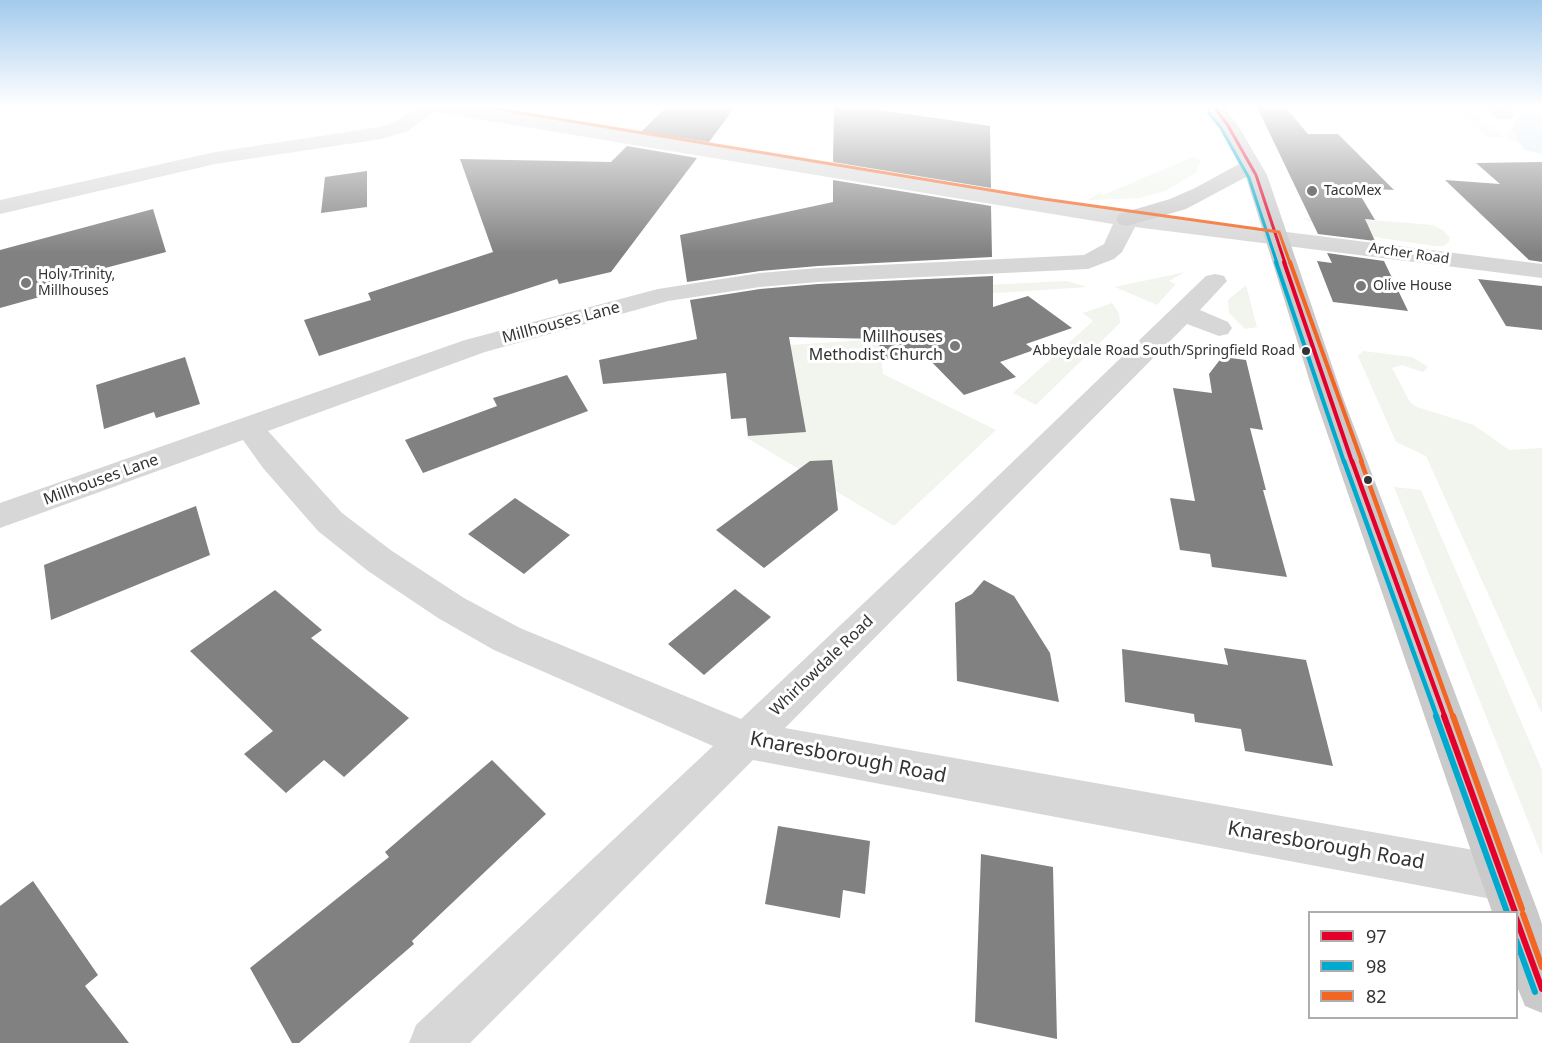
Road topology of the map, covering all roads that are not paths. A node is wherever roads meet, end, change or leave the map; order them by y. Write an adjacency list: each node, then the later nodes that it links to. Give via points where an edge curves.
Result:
1 (231, 156): 5 (street)
2 (736, 156): 6 (street, Archer Road)
3 (1244, 156): 4 (main road)
4 (1250, 166): 6 (main road, via 1178,204); 7 (main road)
5 (0, 207)
6 (1127, 219): 7 (street, Archer Road); 12 (street, Millhouses Lane, via 1114,247 1088,261 797,276 667,294 475,346)
7 (1275, 238): 8 (street, Archer Road); 15 (main road)
8 (1542, 271)
9 (1215, 281): 10 (street, Whirlowdale Road)
10 (1184, 313): 11 (street); 14 (street, Whirlowdale Road)
11 (1219, 328)
12 (248, 426): 13 (street, Millhouses Lane); 14 (street, Knaresborough Road, via 330,522 451,608 507,639)
13 (0, 516)
14 (745, 740): 15 (street, Knaresborough Road); 18 (street, Whirlowdale Road)
15 (1511, 902)
16 (1518, 922): 17 (main road)
17 (1542, 989)
18 (434, 1043)

